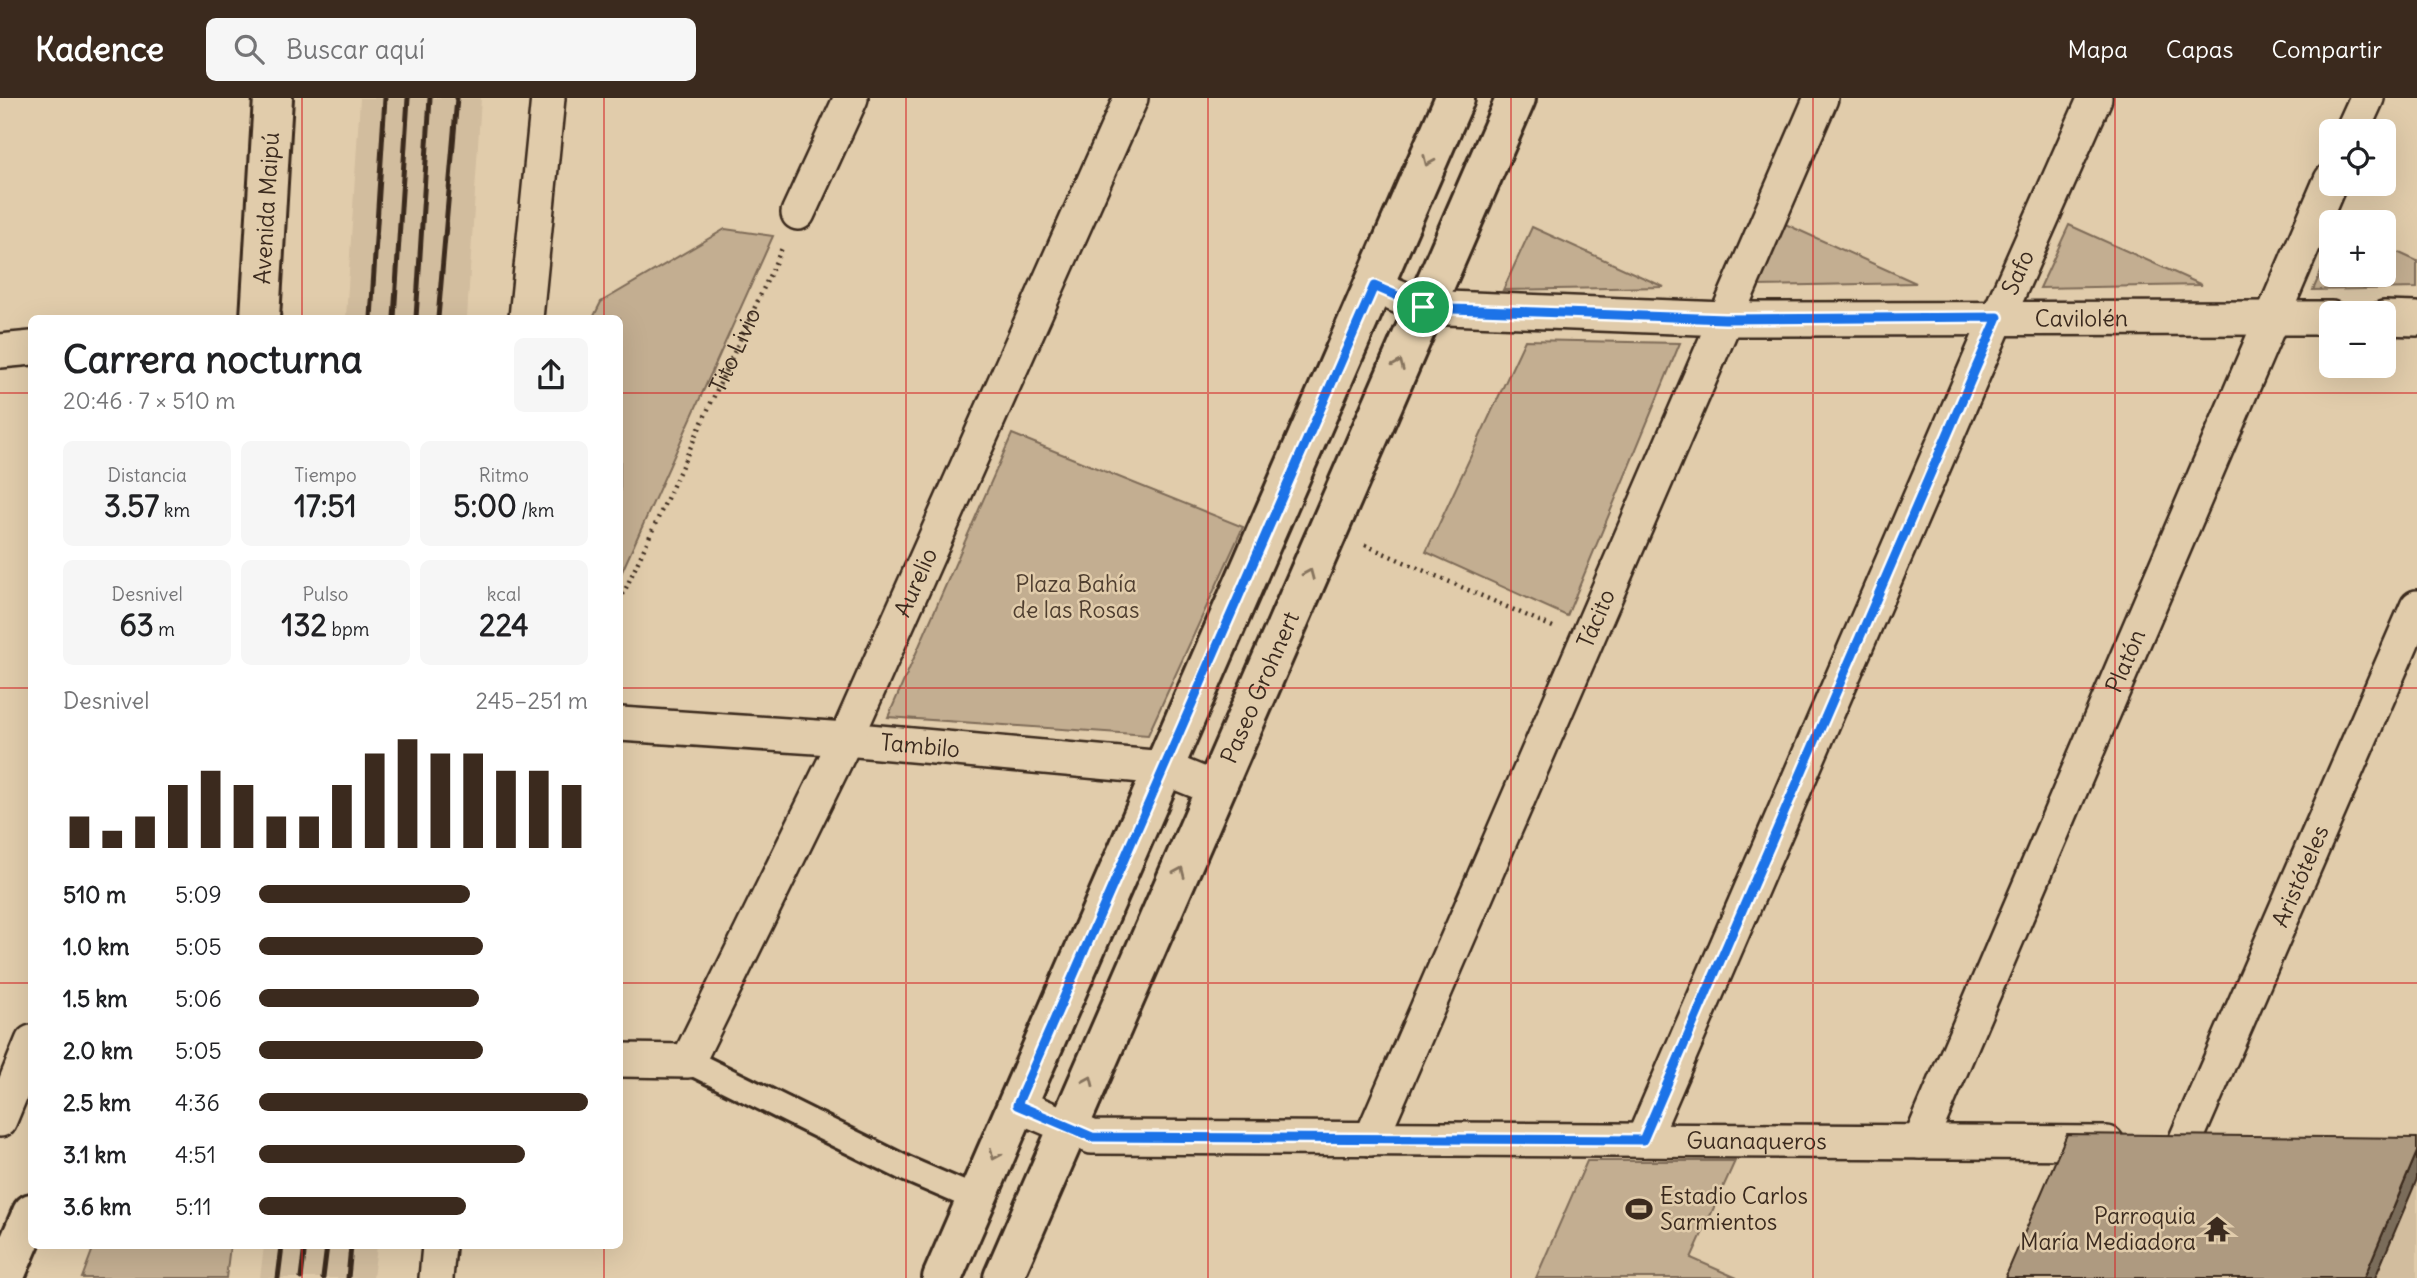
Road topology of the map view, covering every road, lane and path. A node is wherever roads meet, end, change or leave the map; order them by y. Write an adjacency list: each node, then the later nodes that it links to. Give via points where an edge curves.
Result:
1 (274, 98): 15 (street, Avenida Maipú)
2 (548, 98): 16 (street)
3 (850, 98): 12 (street)
4 (1130, 98): 30 (street, Aurelio)
5 (1455, 98): 13 (street, one-way to 13)
6 (1516, 98): 14 (street, Paseo Grohnert)
7 (1821, 98): 22 (street, Tácito)
8 (2095, 98): 17 (street, Safo)
9 (2367, 98): 10 (street)
10 (2357, 119)
11 (2324, 196): 18 (street, Platón)
12 (798, 213): 26 (path, Tito Livio)
13 (1374, 286): 14 (street, Cavilolén); 31 (street)
14 (1423, 307): 22 (street, Cavilolén); 25 (street, Paseo Grohnert, one-way to 14)
15 (260, 315)
16 (526, 315)
17 (1998, 317): 18 (street, Cavilolén); 22 (street, Cavilolén); 40 (street, Safo)
18 (2270, 318): 19 (street, Cavilolén); 41 (street, Platón)
19 (2319, 318)
20 (2396, 318): 21 (street)
21 (2417, 318)
22 (1725, 319): 28 (street, Tácito)
23 (28, 348): 24 (street)
24 (0, 351)
25 (1329, 529): 28 (path); 32 (street, Paseo Grohnert, one-way to 25)
26 (623, 594)
27 (2417, 607): 42 (street, Aristóteles)
28 (1586, 641): 39 (street, Tácito)
29 (623, 724): 30 (street, Tambilo)
30 (846, 739): 31 (street, Tambilo); 35 (street, Aurelio)
31 (1164, 768): 32 (street, Tambilo); 36 (street)
32 (1216, 789): 38 (street, Paseo Grohnert, one-way to 32)
33 (28, 1052): 37 (street)
34 (623, 1060): 35 (street)
35 (688, 1061): 43 (street)
36 (1017, 1105): 38 (street, Guanaqueros); 43 (street, one-way to 43)
37 (0, 1119)
38 (1068, 1127): 39 (street, Guanaqueros, via 1092,1137); 49 (street, Paseo Grohnert)
39 (1371, 1139): 40 (street, Guanaqueros)
40 (1643, 1140): 41 (street, Guanaqueros)
41 (1920, 1142): 42 (street, Guanaqueros)
42 (2174, 1144)
43 (976, 1199): 48 (street)
44 (28, 1222): 46 (street)
45 (439, 1249): 47 (street)
46 (4, 1278)
47 (436, 1278)
48 (942, 1278)
49 (1003, 1278)

